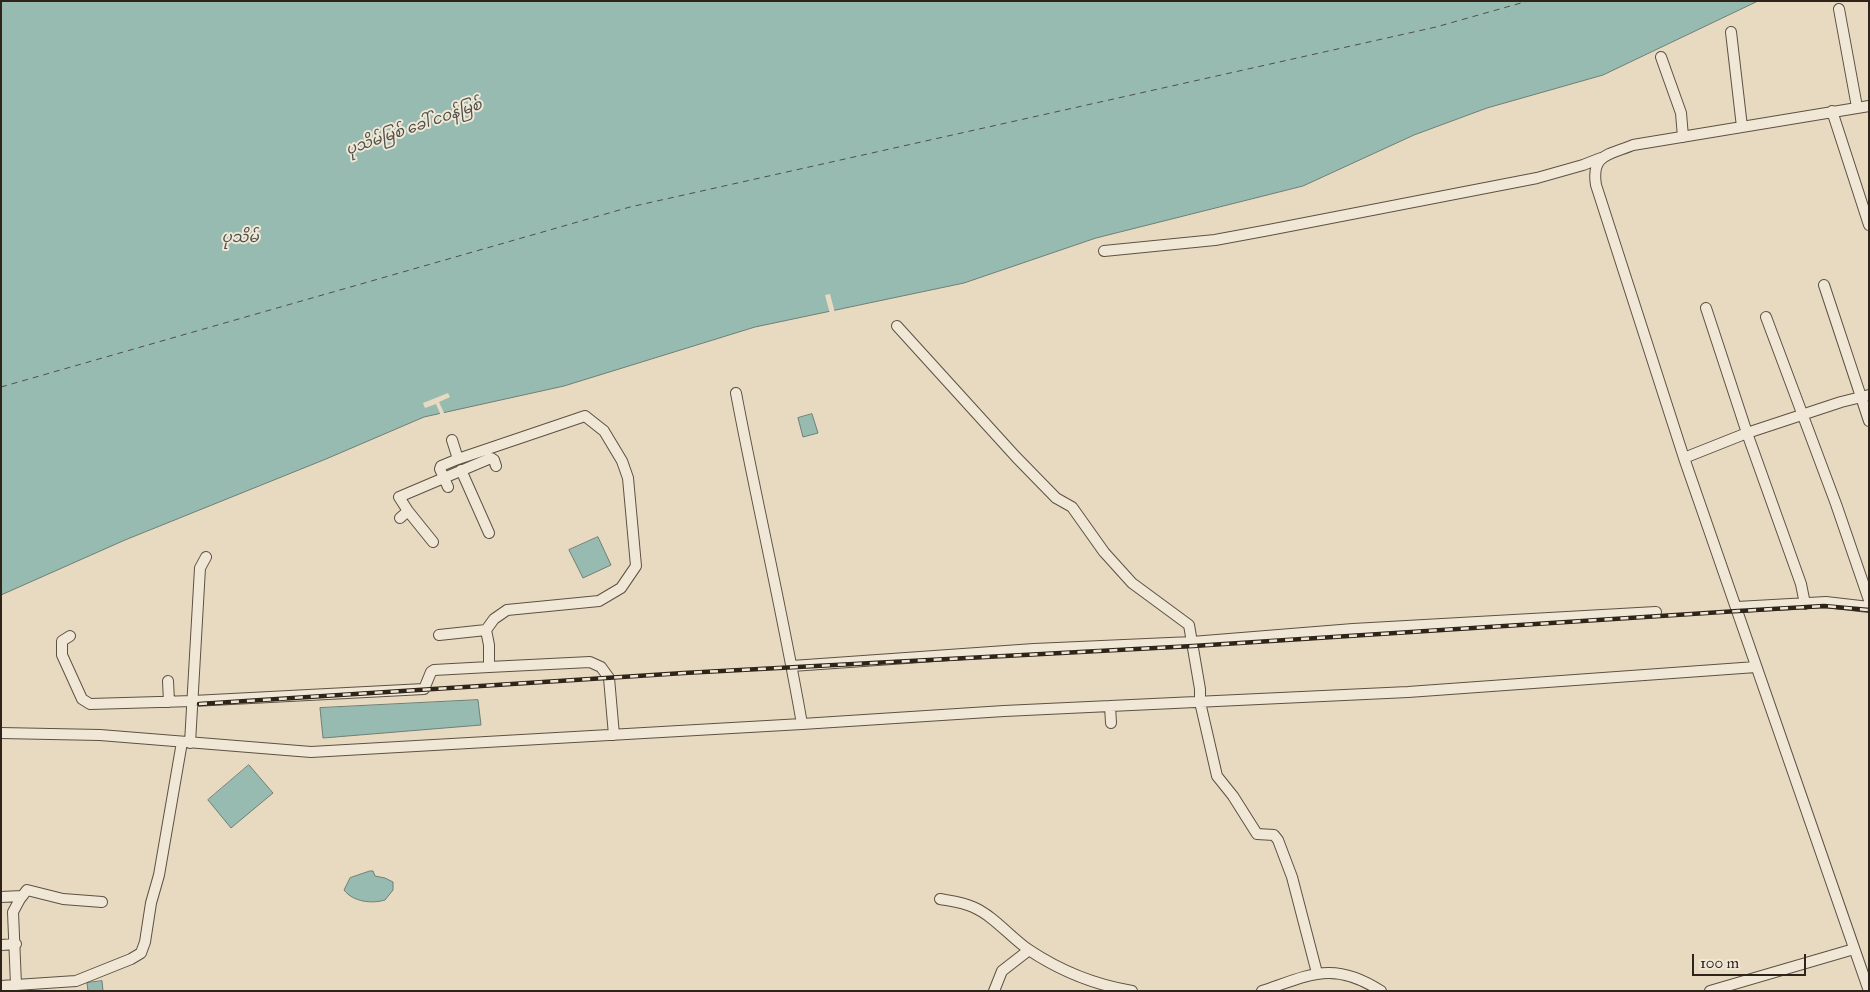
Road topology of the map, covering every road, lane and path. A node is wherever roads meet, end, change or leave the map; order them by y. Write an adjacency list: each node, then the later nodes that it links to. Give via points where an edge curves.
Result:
1 (1838, 9): 5 (street)
2 (1731, 32): 7 (street)
3 (1661, 57): 8 (street, via 1681,113)
4 (1869, 106): 5 (street)
5 (1857, 107): 6 (street)
6 (1832, 112): 7 (street); 10 (street)
7 (1742, 127): 8 (street)
8 (1684, 137): 9 (street, via 1633,145)
9 (1602, 158): 11 (street, via 1537,178 1270,230 1215,240); 22 (street, via 1594,172 1596,185)
10 (1869, 225)
11 (1104, 251)
12 (1824, 285): 17 (street)
13 (1706, 308): 20 (street)
14 (1766, 317): 18 (street)
15 (897, 326): 38 (street, via 1023,464 1056,498 1072,507 1104,552 1132,583 1189,625)
16 (736, 393): 39 (street)
17 (1865, 397): 18 (street); 19 (street)
18 (1803, 415): 20 (street); 30 (street)
19 (1869, 421)
20 (1747, 433): 22 (street); 31 (street, via 1801,584)
21 (452, 440): 23 (street)
22 (1684, 458): 33 (street)
23 (458, 459): 26 (street, via 441,466); 35 (street, via 585,416 604,431 628,478 636,566 621,588 599,601 506,610)
24 (496, 466): 25 (street, via 491,458)
25 (461, 470): 26 (street); 27 (street)
26 (446, 482): 28 (street, via 399,497 404,514)
27 (489, 533)
28 (433, 542)
29 (206, 558): 43 (street, via 200,568 190,674)
30 (1869, 600)
31 (1805, 604): 32 (street, via 1826,602); 33 (street)
32 (1869, 607)
33 (1737, 608): 41 (street)
34 (1656, 612): 38 (street, via 1352,629)
35 (486, 630): 36 (street); 40 (street)
36 (439, 635)
37 (70, 636): 44 (street, via 62,641 62,655 82,699 90,704)
38 (1192, 642): 39 (street); 45 (street)
39 (792, 666): 48 (street)
40 (489, 667): 43 (street, via 434,670 424,689); 50 (street, via 590,662 601,667 609,678)
41 (1756, 667): 45 (street, via 1408,692); 58 (street)
42 (168, 680): 44 (street)
43 (193, 701): 44 (street); 51 (street)
44 (168, 702)
45 (1200, 702): 46 (street); 60 (street, via 1217,776 1257,834 1274,835 1278,840 1292,877)
46 (1110, 706): 47 (street); 48 (street)
47 (1111, 723)
48 (802, 724): 50 (street)
49 (1, 733): 51 (street, via 100,735)
50 (614, 735): 51 (street, via 312,752)
51 (186, 742): 61 (street, via 141,953 76,981)
52 (22, 896): 53 (street); 55 (street, via 27,890 63,899); 56 (street, via 13,912)
53 (1, 897)
54 (940, 899): 59 (street, via 975,908)
55 (102, 902)
56 (16, 944): 57 (street); 61 (street)
57 (1, 945)
58 (1854, 949): 67 (street); 68 (street)
59 (1029, 950): 63 (street, via 1002,971); 64 (street, via 1071,973 1112,988)
60 (1316, 972): 65 (street); 66 (street, via 1345,974)
61 (16, 985): 62 (street)
62 (1, 986)
63 (994, 991)
64 (1132, 991)
65 (1262, 991)
66 (1381, 991)
67 (1710, 991)
68 (1868, 991)

